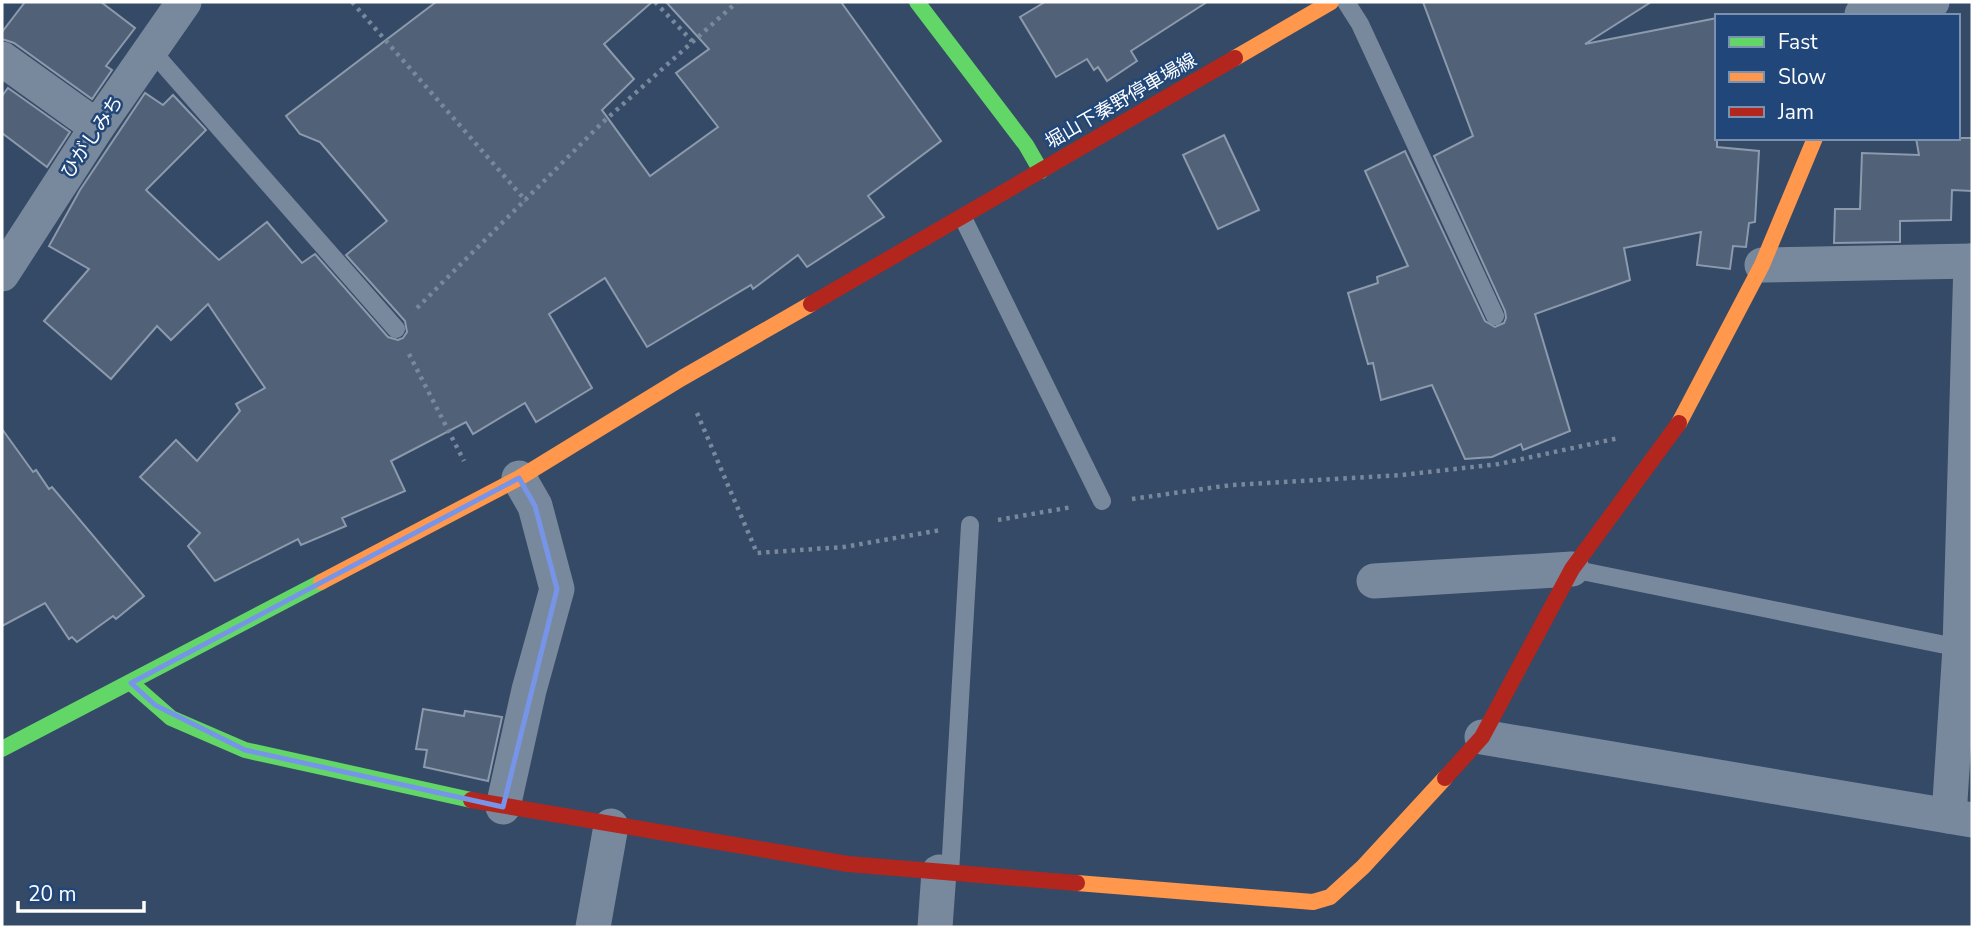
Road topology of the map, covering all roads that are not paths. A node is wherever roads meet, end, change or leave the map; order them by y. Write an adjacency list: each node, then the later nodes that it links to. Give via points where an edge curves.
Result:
1 (184, 2): 7 (street, ひがしみち)
2 (917, 2): 11 (street, 堀山下秦野停車場線)
3 (1331, 2): 11 (street, 堀山下秦野停車場線)
4 (1346, 2): 16 (lane)
5 (1932, 2): 6 (street)
6 (1862, 11)
7 (151, 50): 9 (street, ひがしみち); 17 (lane)
8 (2, 59): 9 (street)
9 (97, 127): 15 (street, ひがしみち)
10 (1814, 140): 14 (street)
11 (1041, 171): 12 (street)
12 (963, 218): 18 (street, via 682,378); 19 (lane)
13 (1972, 261): 14 (street); 23 (street)
14 (1762, 265): 21 (street, via 1674,433)
15 (2, 274)
16 (1495, 316)
17 (396, 329)
18 (519, 478): 24 (street); 27 (street, via 535,506 557,589)
19 (1102, 501)
20 (970, 525): 30 (lane)
21 (1572, 569): 22 (street); 23 (lane); 25 (street)
22 (1374, 581)
23 (1960, 648): 28 (street)
24 (131, 683): 26 (street); 27 (street, via 172,718 245,750)
25 (1482, 737): 28 (street); 31 (street, via 1363,867)
26 (2, 749)
27 (503, 807): 29 (street)
28 (1961, 818)
29 (611, 826): 30 (street, via 848,864); 32 (street)
30 (945, 872): 31 (street); 33 (street)
31 (1312, 915)
32 (593, 927)
33 (935, 927)

